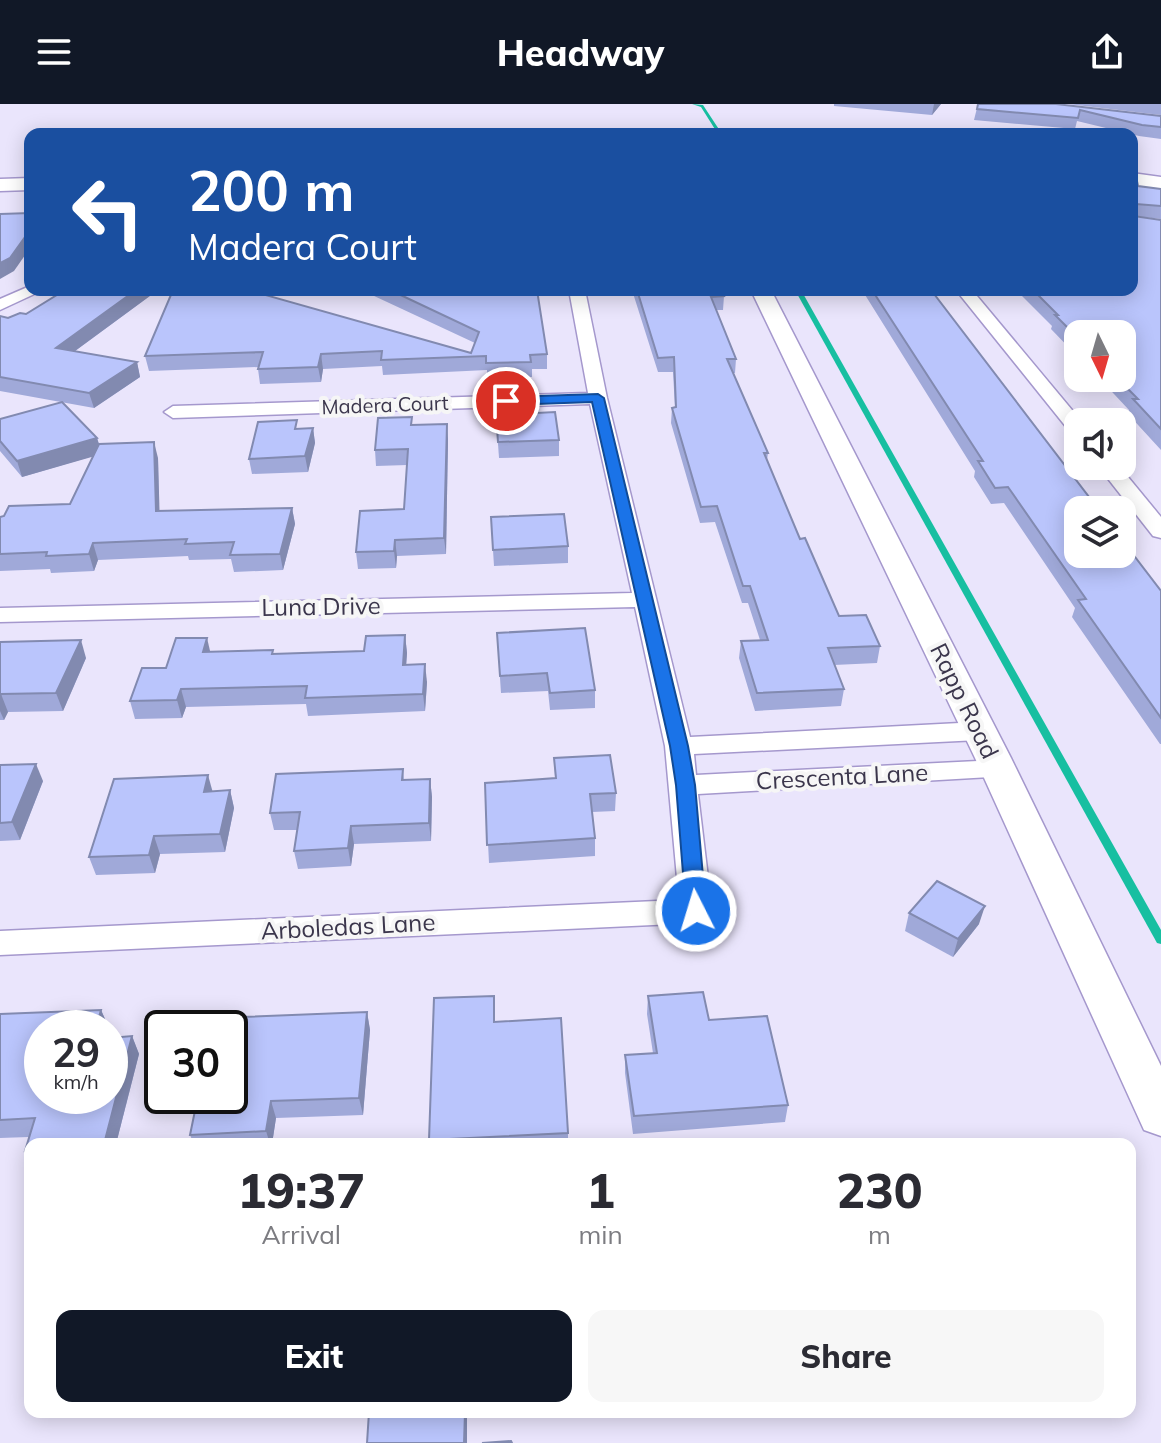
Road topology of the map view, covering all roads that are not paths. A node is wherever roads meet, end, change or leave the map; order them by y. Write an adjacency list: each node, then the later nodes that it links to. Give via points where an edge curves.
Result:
1 (1138, 180): 2 (main road)
2 (1161, 183)
3 (24, 184): 4 (main road)
4 (0, 185)
5 (24, 295): 9 (street)
6 (578, 296): 10 (street)
7 (764, 296): 17 (street, Rapp Road)
8 (969, 296): 12 (street)
9 (0, 305)
10 (598, 398): 11 (street, Madera Court); 15 (street)
11 (173, 412)
12 (1064, 412)
13 (1119, 480): 14 (street)
14 (1161, 531)
15 (643, 600): 16 (street, Luna Drive); 18 (street)
16 (0, 615)
17 (979, 731): 18 (street, Crescenta Lane); 19 (street, Rapp Road)
18 (679, 746): 20 (street)
19 (998, 769): 20 (street, Crescenta Lane); 22 (street, Rapp Road)
20 (685, 785): 21 (street, Arboledas Lane, via 696,911)
21 (0, 943)
22 (1161, 1115)

